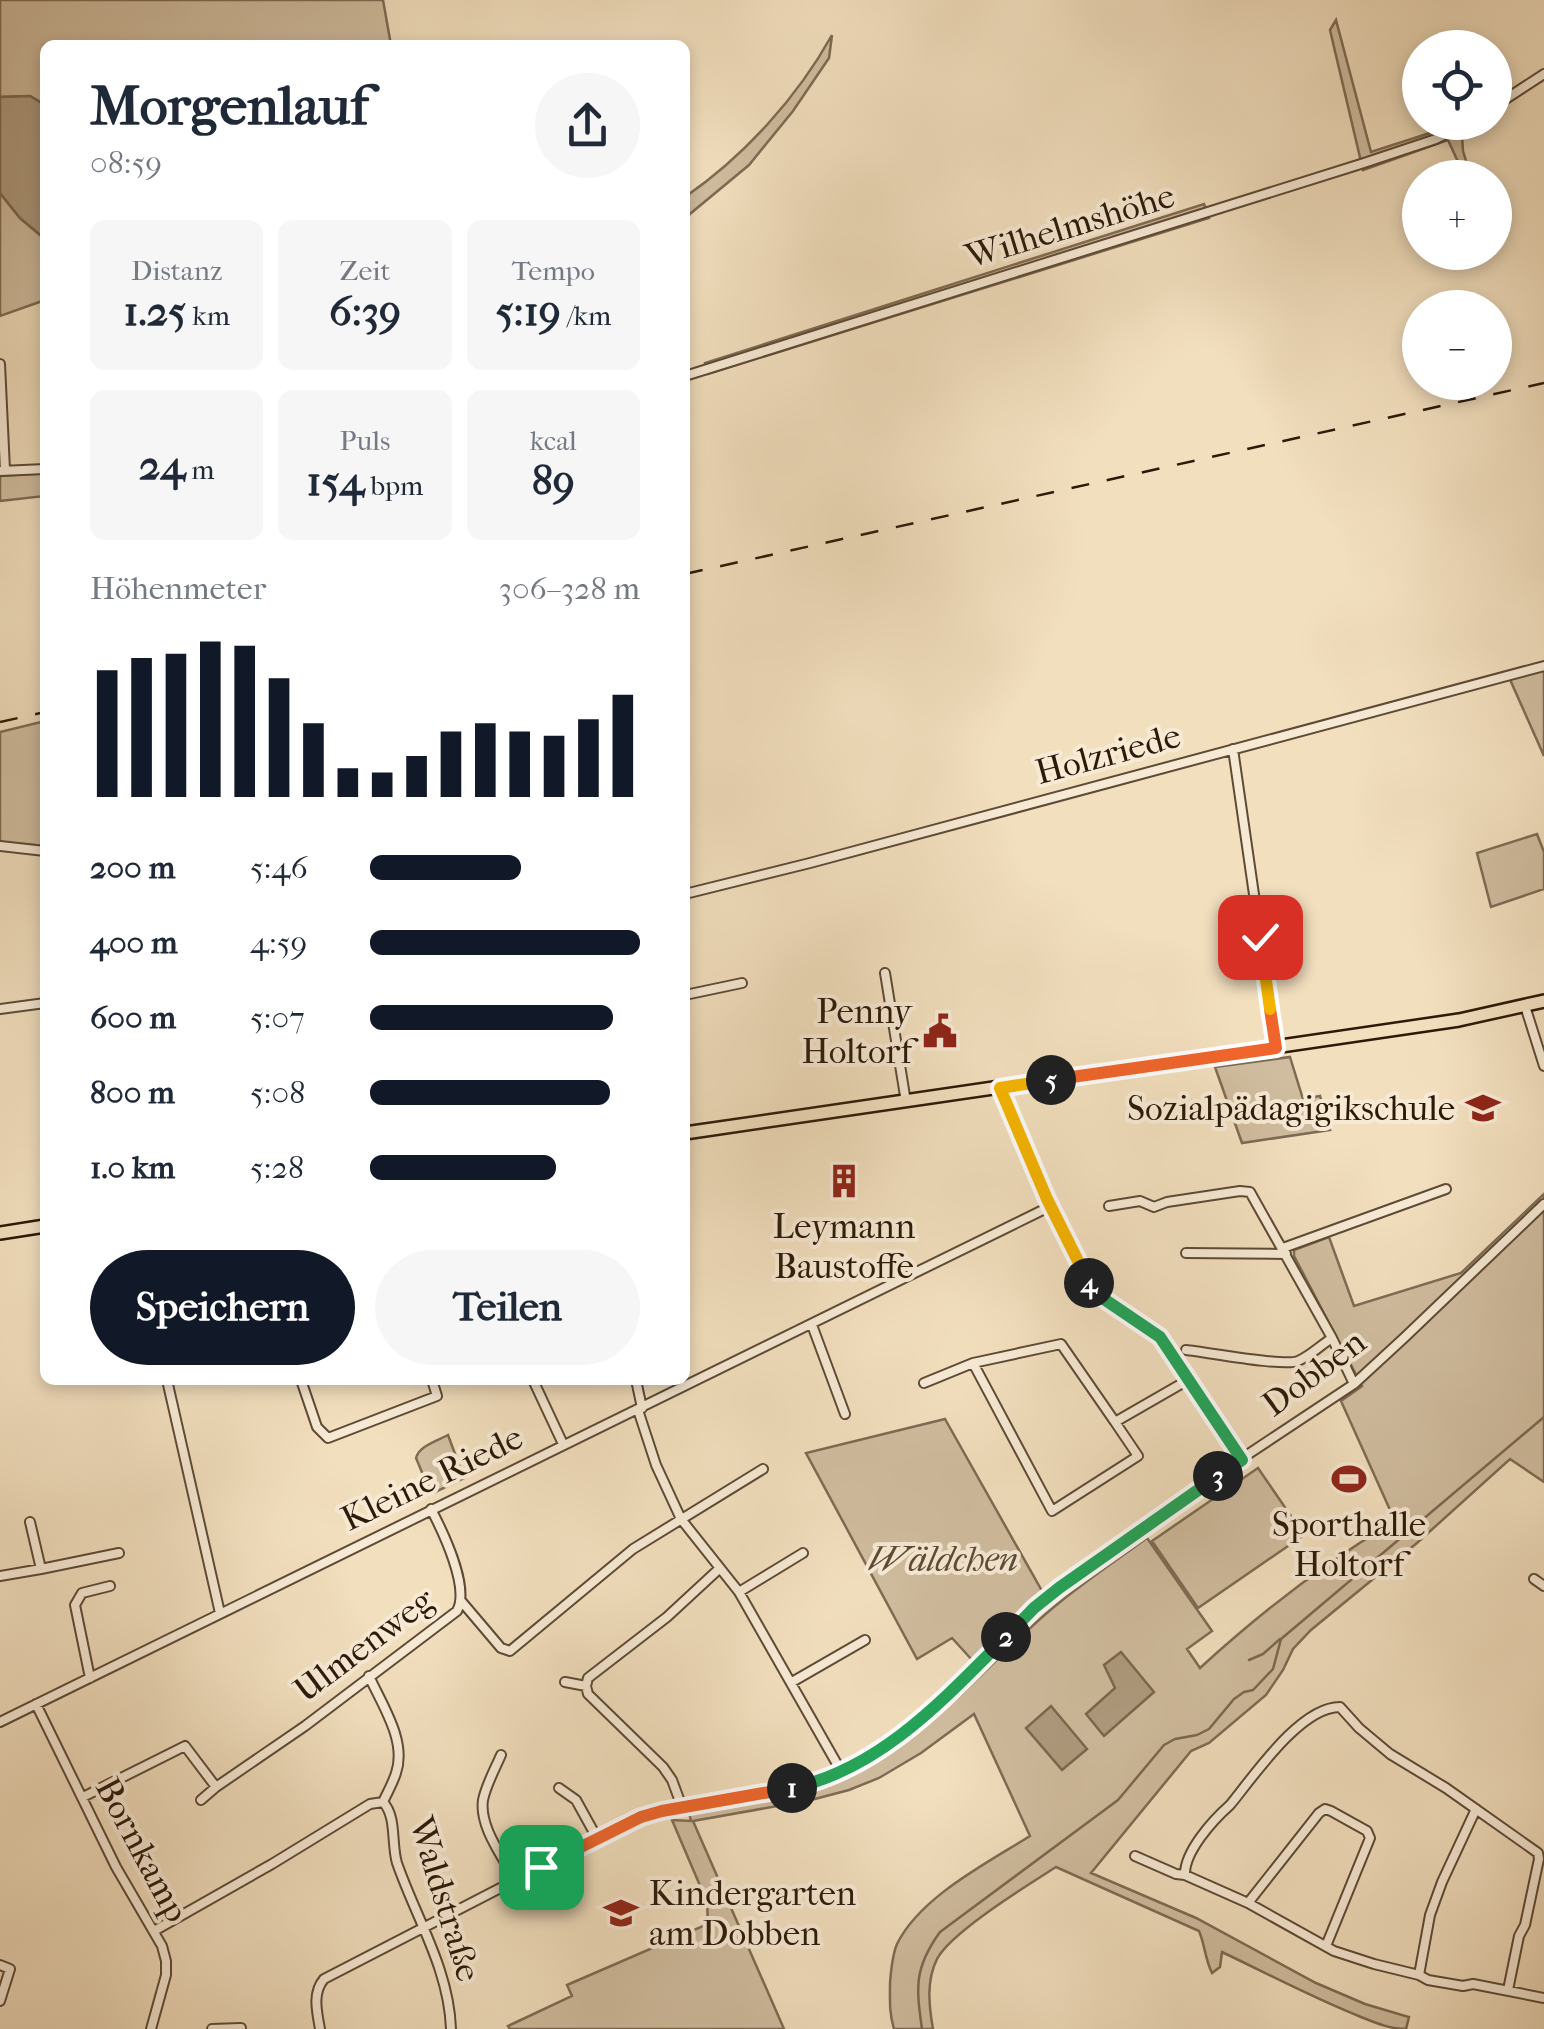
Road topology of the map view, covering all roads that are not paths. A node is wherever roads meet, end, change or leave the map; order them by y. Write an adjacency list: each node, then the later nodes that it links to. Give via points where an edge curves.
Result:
1 (1544, 74): 2 (street)
2 (1512, 95)
3 (1433, 140): 5 (street, Wilhelmshöhe)
4 (0, 364): 7 (street)
5 (690, 374)
6 (40, 469): 7 (street)
7 (3, 471)
8 (1544, 666): 9 (street, Holzriede)
9 (1233, 749): 12 (street, Holzriede); 20 (street)
10 (0, 846): 11 (street)
11 (40, 850)
12 (690, 893)
13 (885, 973): 23 (street)
14 (742, 982): 15 (street)
15 (690, 994)
16 (1544, 1001): 18 (main road)
17 (40, 1005): 19 (street)
18 (1526, 1006): 20 (main road); 21 (street)
19 (0, 1009)
20 (1276, 1048): 22 (main road)
21 (1544, 1066)
22 (1000, 1088): 23 (main road); 27 (street)
23 (906, 1102): 24 (main road)
24 (690, 1132)
25 (1446, 1189): 31 (street)
26 (1544, 1204): 40 (street, Dobben)
27 (1051, 1206): 33 (street, Kleine Riede); 37 (street, via 1098,1295 1160,1337)
28 (1108, 1206): 31 (street, via 1140,1200 1154,1207 1250,1192)
29 (40, 1227): 30 (main road)
30 (0, 1233)
31 (1284, 1251): 32 (street); 34 (street)
32 (1186, 1253)
33 (812, 1325): 39 (street, Kleine Riede); 48 (street)
34 (1332, 1338): 35 (street, via 1295,1363); 40 (street)
35 (1186, 1350)
36 (974, 1363): 38 (street); 49 (street, via 1061,1344); 49 (street, via 1052,1511 1138,1456)
37 (1188, 1380): 49 (street); 51 (street)
38 (924, 1383)
39 (690, 1384)
40 (1354, 1384): 51 (street, Dobben)
41 (169, 1385): 66 (street)
42 (303, 1385): 43 (street, via 328,1438 438,1396)
43 (434, 1385)
44 (535, 1385): 50 (street)
45 (637, 1385): 47 (street)
46 (687, 1385): 47 (street, Kleine Riede)
47 (640, 1409): 50 (street, Kleine Riede); 54 (street)
48 (845, 1414)
49 (1115, 1422)
50 (563, 1444): 53 (street, Kleine Riede)
51 (1242, 1460): 76 (street, Dobben, via 1059,1588 916,1724)
52 (762, 1469): 54 (street)
53 (431, 1509): 65 (street, Ulmenweg); 66 (street, Kleine Riede)
54 (681, 1519): 58 (street); 65 (street, via 632,1549 510,1650 500,1648)
55 (30, 1522): 59 (street)
56 (803, 1552): 64 (street)
57 (119, 1553): 59 (street)
58 (720, 1568): 64 (street); 72 (street)
59 (41, 1570): 60 (street)
60 (0, 1576)
61 (1534, 1579): 63 (street)
62 (110, 1586): 69 (street, via 82,1593 75,1605)
63 (1544, 1586)
64 (739, 1592): 71 (street)
65 (462, 1602): 68 (street, Ulmenweg)
66 (220, 1614): 69 (street, Kleine Riede)
67 (865, 1640): 71 (street)
68 (369, 1676): 77 (street, Ulmenweg); 81 (street, Waldstraße, via 398,1742 396,1773)
69 (90, 1678): 73 (street, Kleine Riede)
70 (565, 1682): 72 (street)
71 (792, 1682): 76 (street)
72 (586, 1686): 82 (street, via 662,1766)
73 (36, 1704): 74 (street, Kleine Riede); 79 (street, Bornkamp)
74 (0, 1722)
75 (501, 1756): 87 (street, via 482,1810)
76 (841, 1771): 82 (street, Dobben, via 796,1788)
77 (216, 1786): 79 (street, via 185,1746); 80 (street, Ulmenweg)
78 (559, 1788): 84 (street, via 576,1800)
79 (83, 1797): 90 (street, Bornkamp)
80 (202, 1800)
81 (382, 1802): 89 (street, Waldstraße); 90 (street)
82 (682, 1808): 84 (street, Dobben, via 641,1817)
83 (1476, 1809): 86 (street, via 1390,1754 1337,1706 1288,1736 1219,1814 1188,1858); 93 (street, via 1430,1915); 94 (street, via 1539,1856)
84 (597, 1838): 87 (street, Dobben)
85 (1135, 1856): 86 (street)
86 (1185, 1875): 88 (street)
87 (514, 1880): 89 (street, Dobben)
88 (1248, 1903): 91 (street); 91 (street, via 1319,1813 1331,1810 1370,1838)
89 (424, 1927): 100 (street, Dobben, via 324,1979 316,1998); 101 (street, Waldstraße)
90 (154, 1930): 98 (street, Bornkamp, via 166,1975)
91 (1326, 1946): 93 (street)
92 (0, 1965): 96 (street, via 10,1968)
93 (1418, 1975): 94 (street)
94 (1508, 1990): 95 (street)
95 (1544, 1998)
96 (0, 2001)
97 (241, 2028): 99 (street)
98 (151, 2029)
99 (212, 2029)
100 (320, 2029)
101 (452, 2029)

